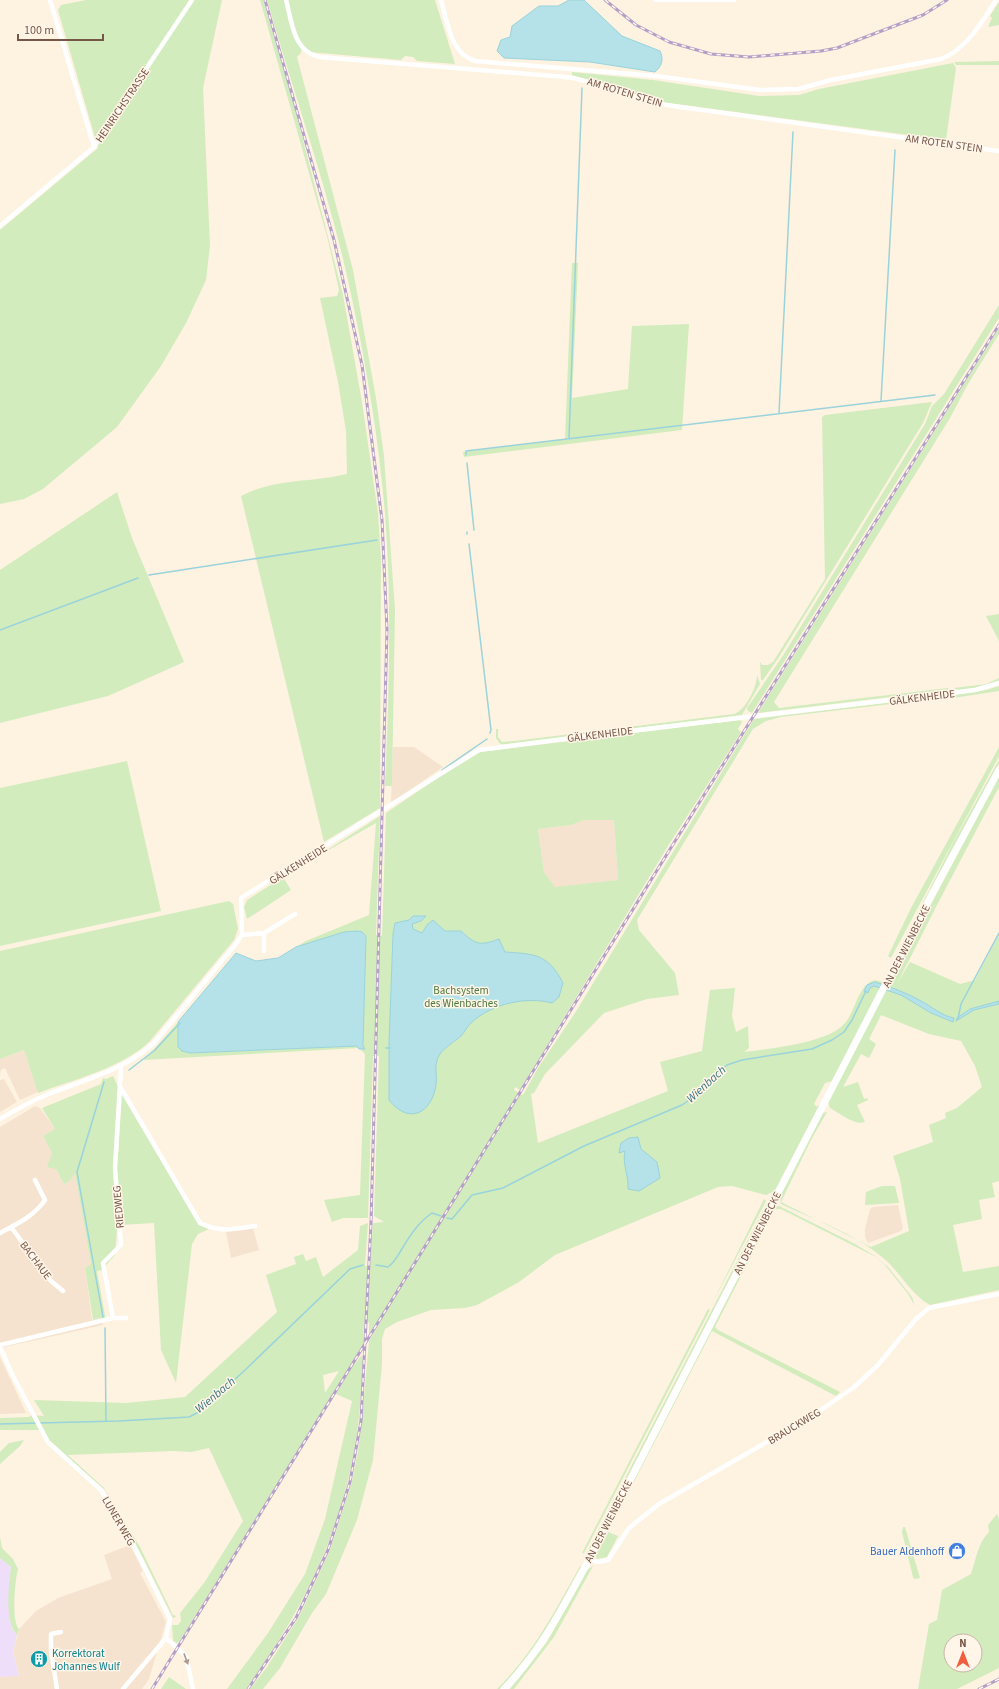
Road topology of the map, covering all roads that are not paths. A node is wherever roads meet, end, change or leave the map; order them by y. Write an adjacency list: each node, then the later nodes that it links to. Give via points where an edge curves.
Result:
1 (50, 0): 8 (street)
2 (192, 0): 8 (street, HEINRICHSTRASSE)
3 (286, 0): 9 (street, AM ROTEN STEIN, via 298,43 308,53 319,57 566,76 666,105)
4 (441, 0): 7 (street, via 456,49 463,56 475,61 656,76 760,90 798,89 831,80 941,60 968,40)
5 (655, 0): 6 (street)
6 (734, 0)
7 (996, 0)
8 (94, 147): 10 (street, HEINRICHSTRASSE)
9 (999, 151)
10 (0, 226)
11 (999, 683): 15 (street, GÄLKENHEIDE, via 974,690 479,750 241,898)
12 (999, 770): 32 (street, AN DER WIENBECKE)
13 (295, 914): 14 (street)
14 (264, 933): 15 (street); 16 (street)
15 (242, 935): 17 (street, via 153,1044 140,1056)
16 (264, 951)
17 (121, 1067): 18 (street); 19 (street, RIEDWEG)
18 (112, 1070): 19 (street, RIEDWEG); 21 (street, via 45,1095)
19 (119, 1079): 20 (street, RIEDWEG)
20 (121, 1088): 23 (street, RIEDWEG, via 200,1223 212,1229 226,1230); 28 (street, RIEDWEG, via 115,1168 121,1245 103,1263)
21 (0, 1119)
22 (35, 1180): 24 (street, via 45,1200 40,1208)
23 (255, 1226)
24 (11, 1227): 25 (street); 26 (street, BACHAUE, via 51,1281)
25 (0, 1233)
26 (63, 1291)
27 (999, 1294): 32 (street, BRAUCKWEG, via 929,1308 916,1319 878,1365 853,1388 805,1420 659,1504 629,1528 608,1560)
28 (113, 1318): 29 (street, LUNER WEG); 30 (street, LUNER WEG)
29 (126, 1318)
30 (0, 1346): 31 (street, LUNER WEG)
31 (2, 1355): 34 (street, LUNER WEG, via 52,1448 101,1490 133,1544 170,1619)
32 (589, 1560): 38 (street, AN DER WIENBECKE, via 546,1636)
33 (61, 1632): 35 (street, via 51,1634)
34 (166, 1638): 36 (street); 37 (street, one-way to 37, via 186,1656)
35 (57, 1689)
36 (123, 1689)
37 (193, 1689)
38 (504, 1689)

